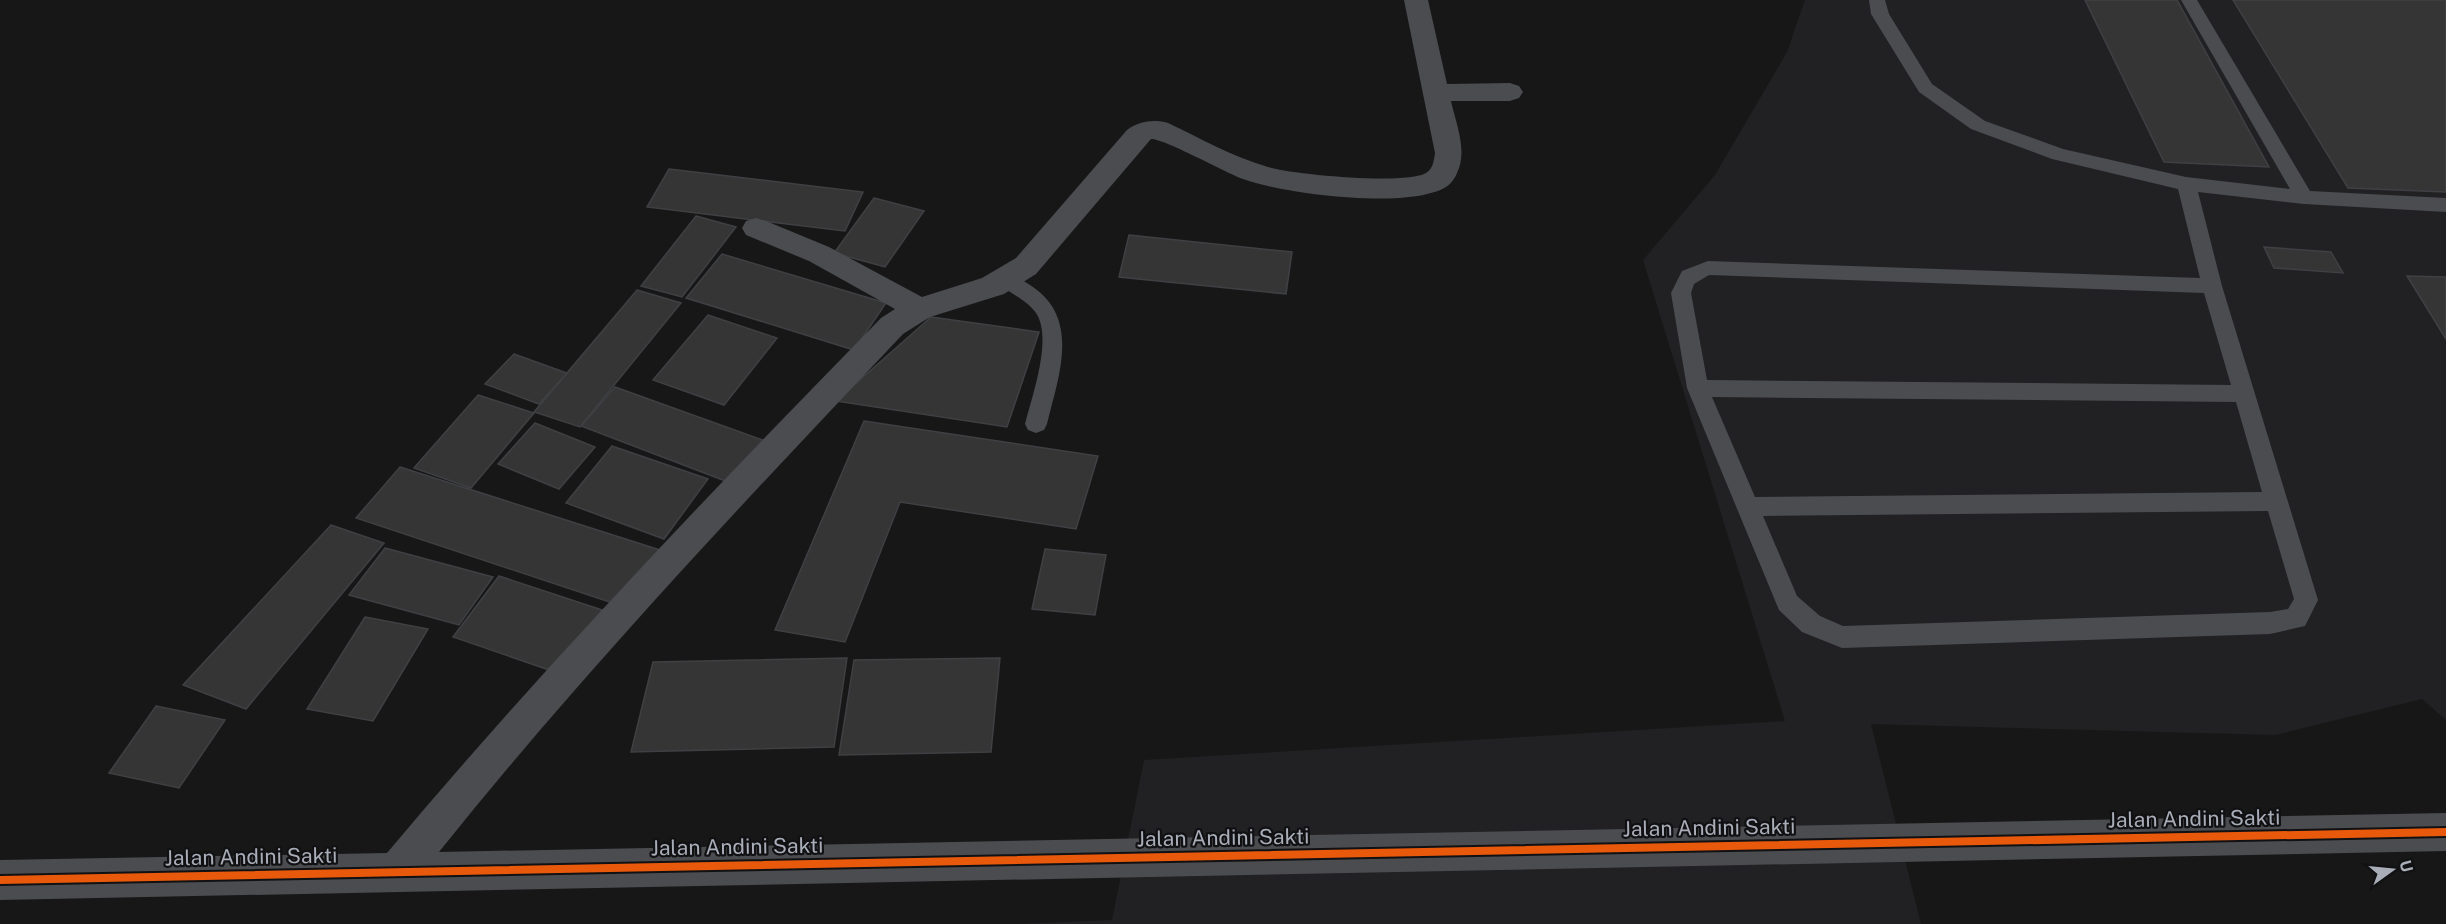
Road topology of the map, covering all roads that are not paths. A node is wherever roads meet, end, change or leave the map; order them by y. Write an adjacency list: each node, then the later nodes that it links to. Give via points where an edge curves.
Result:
1 (1416, 0): 5 (street)
2 (1877, 0): 6 (lane, via 1880,14 1925,88 1978,125 2059,154)
3 (2188, 0): 7 (lane)
4 (1510, 92): 5 (street)
5 (1436, 93): 10 (street, via 1448,160 1438,180 1423,185 1292,183 1263,176 1158,129 1144,130 1026,266)
6 (2186, 184): 7 (lane); 11 (lane)
7 (2304, 197): 8 (lane)
8 (2446, 205)
9 (756, 228): 12 (street, via 819,254)
10 (1005, 279): 12 (street); 15 (lane, via 1045,310 1052,324 1052,353)
11 (2212, 286): 13 (lane, via 1708,268 1683,281 1681,294); 14 (lane)
12 (919, 309): 19 (street, via 892,326 721,504 476,776)
13 (1698, 388): 14 (lane); 17 (lane)
14 (2244, 394): 16 (lane)
15 (1036, 424)
16 (2276, 501): 17 (lane); 17 (lane, via 2306,600 2296,618 2270,623 1842,637 1811,624 1788,603)
17 (1749, 507)
18 (2446, 832): 19 (street, Jalan Andini Sakti)
19 (397, 872): 20 (street, Jalan Andini Sakti)
20 (0, 880)

